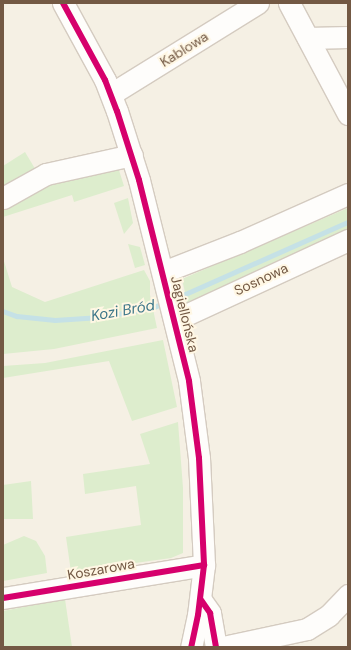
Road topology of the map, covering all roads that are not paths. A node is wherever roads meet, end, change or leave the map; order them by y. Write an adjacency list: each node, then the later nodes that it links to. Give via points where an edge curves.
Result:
1 (63, 3): 6 (street, Jagiellońska)
2 (258, 3): 6 (street, Kablowa)
3 (289, 3): 5 (street)
4 (348, 37): 5 (street)
5 (308, 38): 7 (street)
6 (111, 94): 8 (street, Jagiellońska)
7 (348, 114)
8 (132, 155): 10 (street, via 46,174); 12 (street, Jagiellońska)
9 (348, 194): 12 (street)
10 (3, 198)
11 (348, 240): 13 (street, Sosnowa)
12 (163, 275): 13 (street, Jagiellońska)
13 (174, 317): 14 (street, Jagiellońska, via 195,421)
14 (204, 565): 16 (street, Koszarowa); 17 (street, Jagiellońska)
15 (348, 595): 20 (street, via 329,615 307,629)
16 (3, 598)
17 (201, 600): 18 (street, Jagiellońska); 19 (street, via 210,612)
18 (191, 647)
19 (216, 647)
20 (222, 647)

